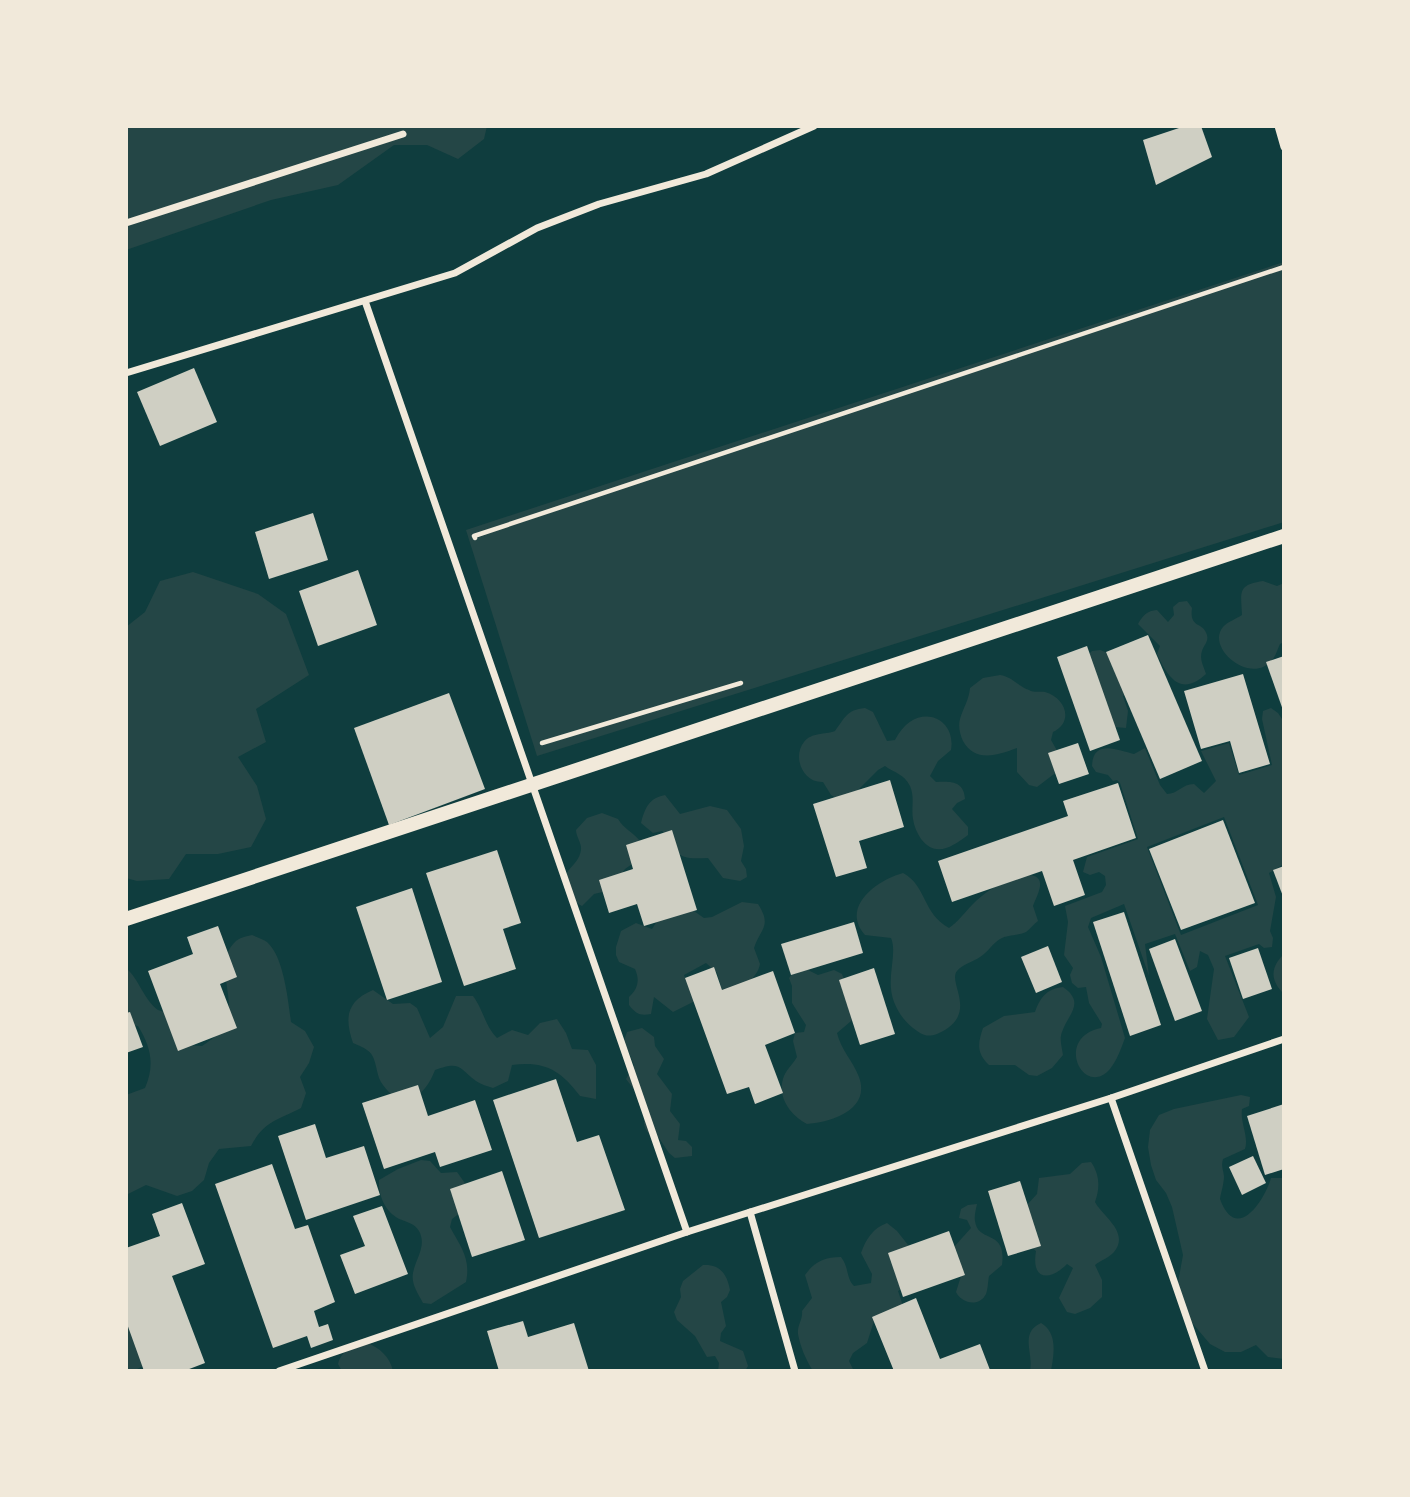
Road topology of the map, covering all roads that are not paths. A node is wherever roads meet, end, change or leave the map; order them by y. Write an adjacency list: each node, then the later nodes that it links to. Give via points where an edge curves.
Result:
1 (814, 126): 6 (street, via 706,174 599,204 537,228 455,273)
2 (1278, 126): 4 (street)
3 (403, 134): 5 (street)
4 (1284, 147)
5 (126, 223)
6 (365, 301): 7 (street); 9 (street)
7 (126, 373)
8 (1284, 536): 9 (main road)
9 (531, 785): 10 (main road); 14 (street)
10 (126, 919)
11 (1284, 1039): 12 (street)
12 (1111, 1098): 13 (street); 17 (street)
13 (750, 1212): 14 (street); 16 (street)
14 (687, 1232): 15 (street)
15 (280, 1371)
16 (795, 1371)
17 (1205, 1371)

